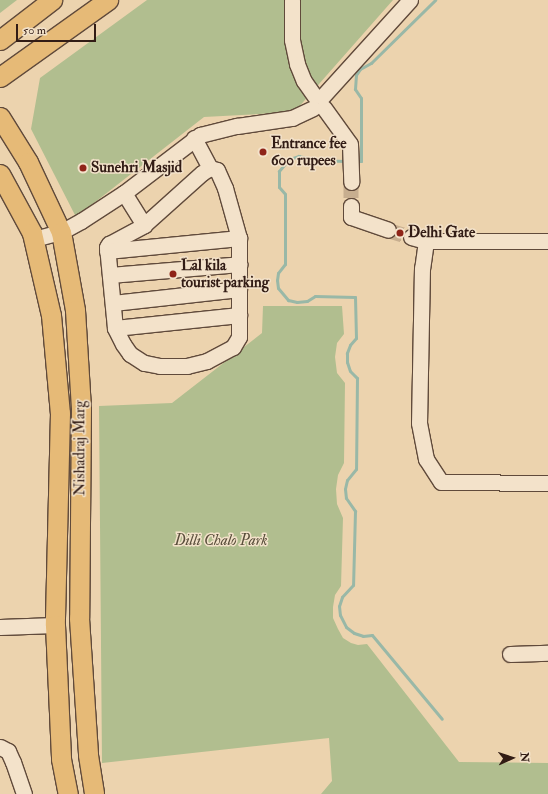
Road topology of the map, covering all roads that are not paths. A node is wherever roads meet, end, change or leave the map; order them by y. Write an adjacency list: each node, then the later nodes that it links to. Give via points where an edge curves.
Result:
1 (52, 0): 5 (main road)
2 (108, 0): 6 (main road)
3 (292, 0): 7 (street, via 292,40 297,64 304,81)
4 (410, 0): 7 (street)
5 (0, 40)
6 (0, 77)
7 (318, 102): 9 (street, via 292,118 230,127); 12 (street, via 350,144)
8 (0, 117): 17 (main road, Nishadraj Marg, via 28,162)
9 (194, 138): 10 (street); 13 (street)
10 (210, 168): 15 (street); 19 (street, via 217,170 225,188)
11 (0, 174): 20 (main road, Nishadraj Marg)
12 (351, 177)
13 (124, 193): 15 (street); 17 (street)
14 (351, 206): 16 (street, via 351,217)
15 (144, 225): 23 (street, via 109,244)
16 (388, 230)
17 (61, 232): 20 (street); 38 (main road, Nishadraj Marg, via 76,310 81,409 79,618 88,755)
18 (411, 237): 21 (street)
19 (238, 238): 23 (street); 24 (street)
20 (34, 239): 31 (main road, Nishadraj Marg, via 51,315 60,413)
21 (426, 241): 22 (street); 30 (street, via 422,268 419,423 426,459 441,482)
22 (548, 241)
23 (107, 251): 25 (street)
24 (240, 264): 25 (street); 26 (street)
25 (110, 275): 27 (street)
26 (239, 289): 27 (street); 28 (street)
27 (113, 303): 29 (street)
28 (239, 315): 29 (street); 29 (street, via 239,337 233,347 207,361 187,366 160,366 144,362 130,354)
29 (115, 328)
30 (548, 484)
31 (55, 625): 32 (street); 37 (main road, Nishadraj Marg, via 61,759)
32 (0, 627)
33 (548, 653): 34 (street)
34 (510, 654)
35 (0, 747): 36 (street, via 8,751)
36 (24, 794)
37 (68, 794)
38 (94, 794)

